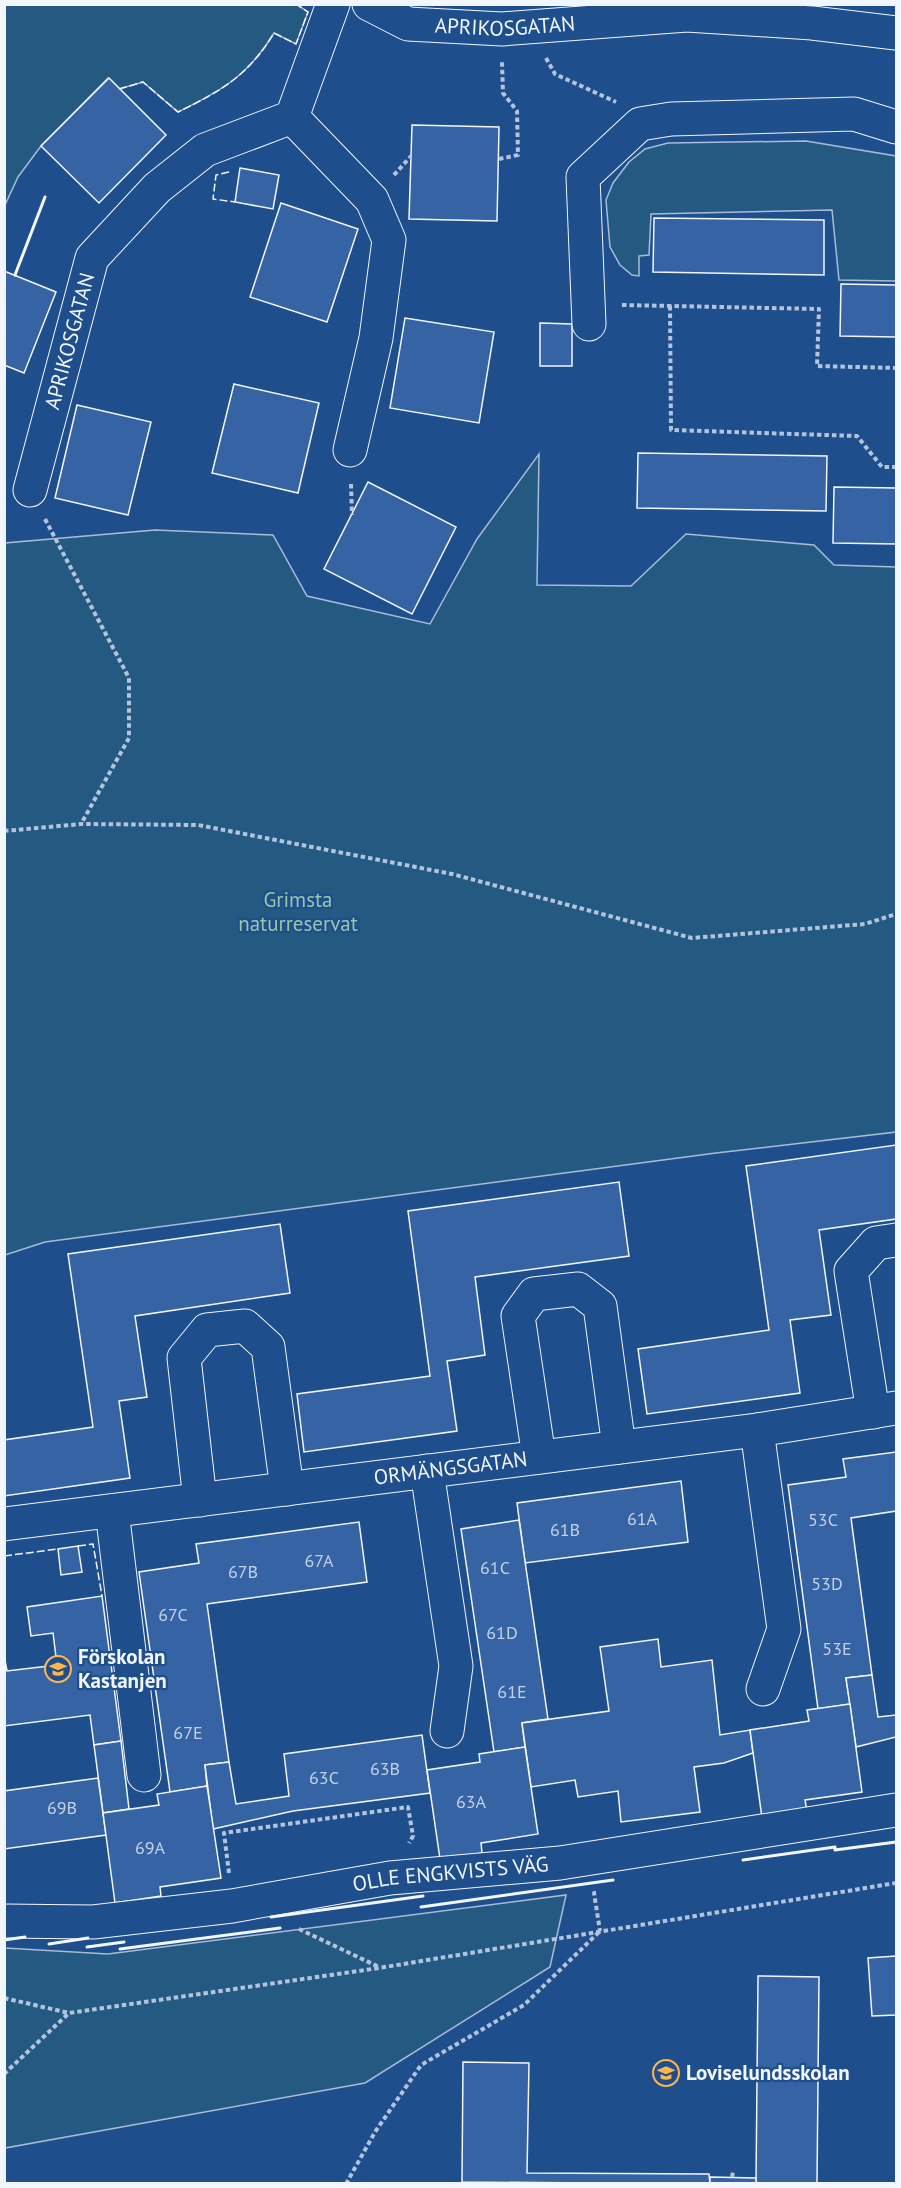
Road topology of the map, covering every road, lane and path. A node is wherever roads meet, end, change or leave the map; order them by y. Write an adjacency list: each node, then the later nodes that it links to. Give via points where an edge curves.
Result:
1 (333, 4): 6 (street)
2 (369, 4): 4 (street, APRIKOSGATAN, via 408,24)
3 (814, 14): 4 (street, APRIKOSGATAN, via 687,15); 5 (street, APRIKOSGATAN)
4 (515, 28): 7 (path, via 555,74 634,109); 9 (path, via 503,93 517,111 518,155)
5 (897, 33)
6 (292, 117): 13 (street, via 372,200 389,240 376,338); 15 (street, APRIKOSGATAN, via 205,150 157,188 92,258)
7 (640, 124): 8 (street, via 671,119 854,114); 11 (street, via 583,177)
8 (897, 127)
9 (499, 159)
10 (670, 306): 11 (path); 12 (path, via 819,309 817,366); 14 (path, via 671,430 857,436 882,467)
11 (588, 314)
12 (897, 368)
13 (350, 450)
14 (897, 467)
15 (30, 490): 16 (path, via 129,678 129,738)
16 (81, 824): 17 (path); 18 (path, via 198,825 452,874 692,938 866,924)
17 (4, 831)
18 (897, 914)
19 (897, 1240): 20 (street, via 876,1243 851,1271)
20 (885, 1410): 21 (street, ORMÄNGSGATAN)
21 (757, 1430): 22 (street, ORMÄNGSGATAN); 29 (street, via 784,1629)
22 (619, 1447): 23 (street, ORMÄNGSGATAN); 23 (street, via 600,1306 578,1289 534,1294 518,1316)
23 (539, 1457): 24 (street, ORMÄNGSGATAN)
24 (427, 1471): 25 (street, ORMÄNGSGATAN); 30 (street, via 456,1666)
25 (287, 1489): 26 (street, ORMÄNGSGATAN); 26 (street, via 268,1347 245,1326 207,1330 184,1358)
26 (200, 1500): 27 (street, ORMÄNGSGATAN)
27 (112, 1511): 28 (street, ORMÄNGSGATAN); 31 (street)
28 (4, 1524)
29 (763, 1689)
30 (447, 1731)
31 (144, 1775)
32 (897, 1810): 37 (street, OLLE ENGKVISTS VÄG, via 560,1863 390,1878 232,1906 93,1922)
33 (413, 1836): 34 (path, via 408,1808 224,1833)
34 (225, 1845)
35 (897, 1883): 39 (path)
36 (602, 1891): 39 (path, via 594,1893)
37 (4, 1921)
38 (294, 1927): 40 (path)
39 (600, 1931): 40 (path); 44 (path, via 524,2005 420,2065)
40 (379, 1968): 42 (path)
41 (4, 1998): 42 (path)
42 (69, 2013): 43 (path)
43 (4, 2074)
44 (346, 2184)

